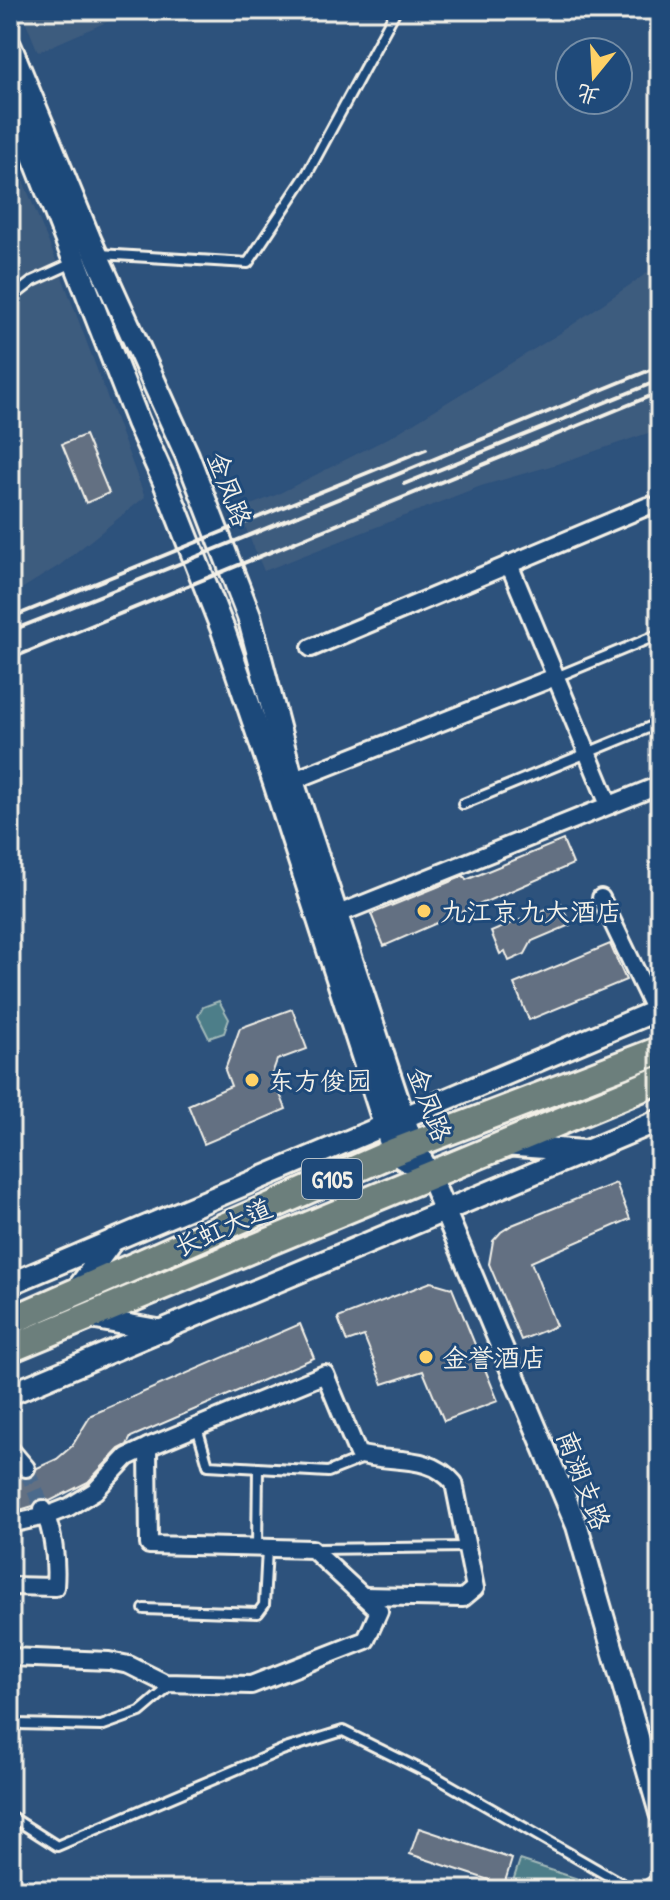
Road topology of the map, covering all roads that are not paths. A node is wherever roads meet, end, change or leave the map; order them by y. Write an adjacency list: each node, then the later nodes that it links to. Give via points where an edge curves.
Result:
1 (396, 10): 4 (lane, via 307,174 248,263)
2 (10, 47): 4 (main road, 金凤路)
3 (10, 95): 4 (main road, 金凤路)
4 (86, 258): 5 (lane, via 33,281); 13 (main road, 金凤路, via 165,404 249,616); 23 (main road, 金凤路)
5 (10, 299)
6 (648, 506): 7 (street)
7 (509, 564): 9 (street); 10 (street)
8 (660, 634): 10 (lane)
9 (311, 648)
10 (555, 677): 12 (street); 13 (street)
11 (660, 723): 12 (lane)
12 (588, 754): 15 (lane); 16 (street)
13 (292, 781): 18 (main road, 金凤路)
14 (660, 785): 16 (street)
15 (463, 804)
16 (609, 805): 18 (street)
17 (601, 898): 19 (street)
18 (336, 915): 23 (main road, 金凤路)
19 (658, 1010): 23 (street)
20 (660, 1050): 25 (highway, 长虹大道 / G105)
21 (660, 1080): 24 (highway, 长虹大道 / G105)
22 (660, 1120): 26 (street)
23 (394, 1121): 25 (main road, 金凤路); 29 (street)
24 (504, 1145): 26 (street); 27 (highway, 长虹大道 / G105)
25 (403, 1149): 27 (main road, 金凤路); 31 (highway, 长虹大道 / G105)
26 (588, 1152): 28 (street)
27 (430, 1176): 28 (street, 南湖支路); 31 (highway, 长虹大道 / G105)
28 (445, 1212): 33 (street); 53 (street, 南湖支路, via 577,1526)
29 (113, 1240): 30 (street); 31 (street)
30 (10, 1284)
31 (79, 1305): 32 (highway, 长虹大道 / G105); 33 (street); 34 (highway, 长虹大道 / G105)
32 (10, 1321)
33 (163, 1331): 35 (street)
34 (10, 1349)
35 (10, 1394)
36 (197, 1427): 37 (street); 39 (street, via 325,1374 358,1454); 41 (lane, via 208,1465)
37 (148, 1447): 42 (street, via 127,1457 95,1491 69,1507); 45 (street, via 149,1545)
38 (10, 1449): 40 (street)
39 (367, 1457): 41 (lane, via 328,1472); 44 (street, via 432,1464 446,1474 454,1483)
40 (26, 1468)
41 (258, 1468): 45 (lane)
42 (45, 1513): 43 (street); 47 (street, via 57,1566 55,1587)
43 (10, 1524)
44 (467, 1547): 46 (lane); 48 (street, via 475,1588 463,1598)
45 (262, 1549): 46 (street); 49 (lane, via 264,1605 258,1613)
46 (312, 1549): 48 (street)
47 (10, 1586)
48 (363, 1596): 51 (street, via 379,1611 366,1640 251,1685)
49 (144, 1609)
50 (10, 1657): 51 (street, via 109,1661)
51 (174, 1683): 52 (lane, via 140,1712 101,1726)
52 (17, 1724)
53 (660, 1813)
54 (10, 1816): 55 (lane, via 57,1846 282,1750 343,1731 436,1777 631,1889 644,1888)
55 (660, 1876)

